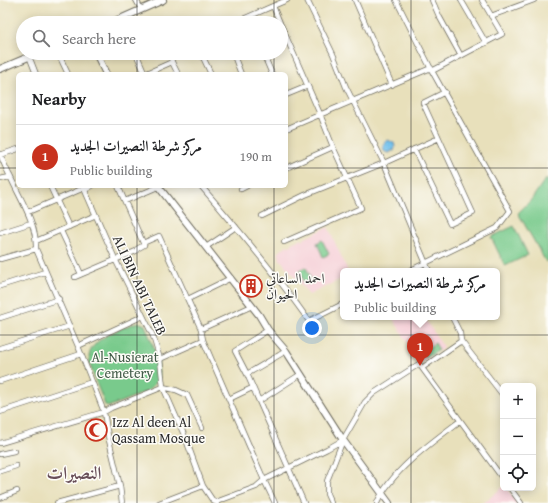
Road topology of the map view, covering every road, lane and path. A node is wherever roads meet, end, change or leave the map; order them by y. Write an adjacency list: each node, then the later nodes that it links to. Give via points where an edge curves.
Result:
1 (136, 0): 12 (street)
2 (162, 0): 12 (street)
3 (287, 0): 11 (street)
4 (307, 0): 44 (street)
5 (355, 0): 40 (street)
6 (396, 0): 30 (street)
7 (432, 0): 19 (street, via 438,16)
8 (461, 0): 18 (street)
9 (482, 0): 16 (street)
10 (534, 0): 16 (street)
11 (273, 6): 14 (street); 15 (street)
12 (141, 9): 13 (street)
13 (129, 16)
14 (251, 16)
15 (277, 16)
16 (491, 16): 18 (street, via 502,34)
17 (288, 40): 41 (street)
18 (486, 43): 19 (street)
19 (461, 56): 30 (street)
20 (20, 60): 29 (street)
21 (31, 60): 31 (street)
22 (61, 60): 32 (street)
23 (99, 60): 33 (street)
24 (139, 60): 34 (street)
25 (204, 60): 37 (street)
26 (236, 60): 38 (street)
27 (266, 60): 39 (street)
28 (172, 62): 35 (street); 36 (street)
29 (0, 69)
30 (432, 69): 40 (street); 42 (street)
31 (35, 72)
32 (67, 72)
33 (105, 72)
34 (144, 72)
35 (150, 72)
36 (177, 72)
37 (210, 72)
38 (240, 72)
39 (271, 72)
40 (392, 85): 44 (street)
41 (308, 86): 43 (street); 45 (street)
42 (445, 92): 47 (street, via 423,103); 80 (street, via 510,211 498,228)
43 (288, 95)
44 (353, 100): 45 (street); 52 (street)
45 (320, 114): 46 (street); 48 (street)
46 (288, 128)
47 (439, 138): 49 (street); 49 (street, via 473,213 450,224)
48 (333, 147): 53 (street); 55 (street)
49 (414, 149): 52 (street)
50 (16, 150): 51 (street)
51 (0, 155): 54 (street)
52 (384, 164): 55 (street); 80 (street)
53 (288, 167)
54 (10, 177): 56 (street); 65 (street)
55 (347, 178): 67 (street); 75 (street, via 361,208)
56 (0, 180)
57 (51, 188): 63 (street)
58 (84, 188): 63 (street); 66 (street, ALI BIN ABI TALEB)
59 (119, 188): 64 (street)
60 (154, 188): 64 (street)
61 (161, 188): 76 (street)
62 (203, 188): 70 (street)
63 (57, 200): 65 (street); 69 (street)
64 (125, 201): 74 (street)
65 (28, 212): 68 (street)
66 (96, 215): 69 (street); 79 (street, ALI BIN ABI TALEB)
67 (262, 216)
68 (31, 223): 72 (street); 73 (street)
69 (69, 227): 71 (street)
70 (236, 227): 76 (street); 91 (street, via 309,321)
71 (61, 231): 73 (street); 84 (street)
72 (0, 233)
73 (36, 241): 77 (street)
74 (143, 242): 79 (street, via 144,245 136,251); 89 (street, via 159,236)
75 (284, 242)
76 (206, 247): 86 (street)
77 (36, 249): 78 (street); 83 (street)
78 (0, 259)
79 (115, 259): 84 (street); 92 (street, ALI BIN ABI TALEB)
80 (425, 263): 81 (street); 82 (street)
81 (415, 268)
82 (428, 268)
83 (45, 272): 87 (street); 88 (street)
84 (81, 274): 85 (street)
85 (75, 277)
86 (231, 278): 89 (street); 90 (street)
87 (0, 286)
88 (59, 299): 93 (street); 95 (street)
89 (188, 299): 96 (street)
90 (252, 306): 96 (street); 97 (street)
91 (340, 306)
92 (143, 316): 100 (street); 104 (street, ALI BIN ABI TALEB)
93 (0, 318)
94 (454, 320): 99 (street)
95 (70, 326): 100 (street); 101 (street)
96 (201, 329): 98 (street)
97 (268, 330): 102 (street); 106 (street, via 235,351)
98 (203, 340): 104 (street); 113 (street)
99 (461, 341): 105 (street); 112 (street)
100 (78, 346): 103 (street)
101 (0, 348)
102 (286, 351): 106 (street); 107 (street)
103 (81, 354): 108 (street); 109 (street)
104 (160, 358): 110 (street, ALI BIN ABI TALEB)
105 (422, 368): 117 (street); 119 (street, via 419,364 374,393 365,402)
106 (247, 374): 111 (street)
107 (301, 374): 114 (street); 119 (street)
108 (0, 381)
109 (92, 382): 115 (street); 116 (street)
110 (163, 387): 116 (street); 118 (street, via 187,395); 129 (street, ALI BIN ABI TALEB)
111 (252, 388): 113 (street); 114 (street)
112 (500, 391)
113 (229, 399): 127 (street)
114 (259, 401): 124 (street)
115 (0, 412)
116 (104, 412): 120 (street); 128 (street)
117 (460, 421): 126 (street); 132 (street, via 398,473)
118 (202, 428)
119 (343, 440): 124 (street); 132 (street); 140 (street, via 327,481 327,494)
120 (0, 443)
121 (14, 451): 122 (street)
122 (0, 454)
123 (16, 466): 125 (street)
124 (288, 468): 127 (street); 139 (street)
125 (0, 471)
126 (500, 475)
127 (264, 480): 134 (street, via 254,488); 138 (street)
128 (120, 486): 135 (street); 136 (street)
129 (204, 486): 134 (street, ALI BIN ABI TALEB); 137 (street)
130 (512, 491): 143 (street)
131 (17, 492): 133 (street)
132 (382, 493): 141 (street); 142 (street)
133 (0, 498)
134 (216, 502)
135 (57, 503)
136 (122, 503)
137 (159, 503)
138 (275, 503)
139 (304, 503)
140 (331, 503)
141 (377, 503)
142 (389, 503)
143 (521, 503)

